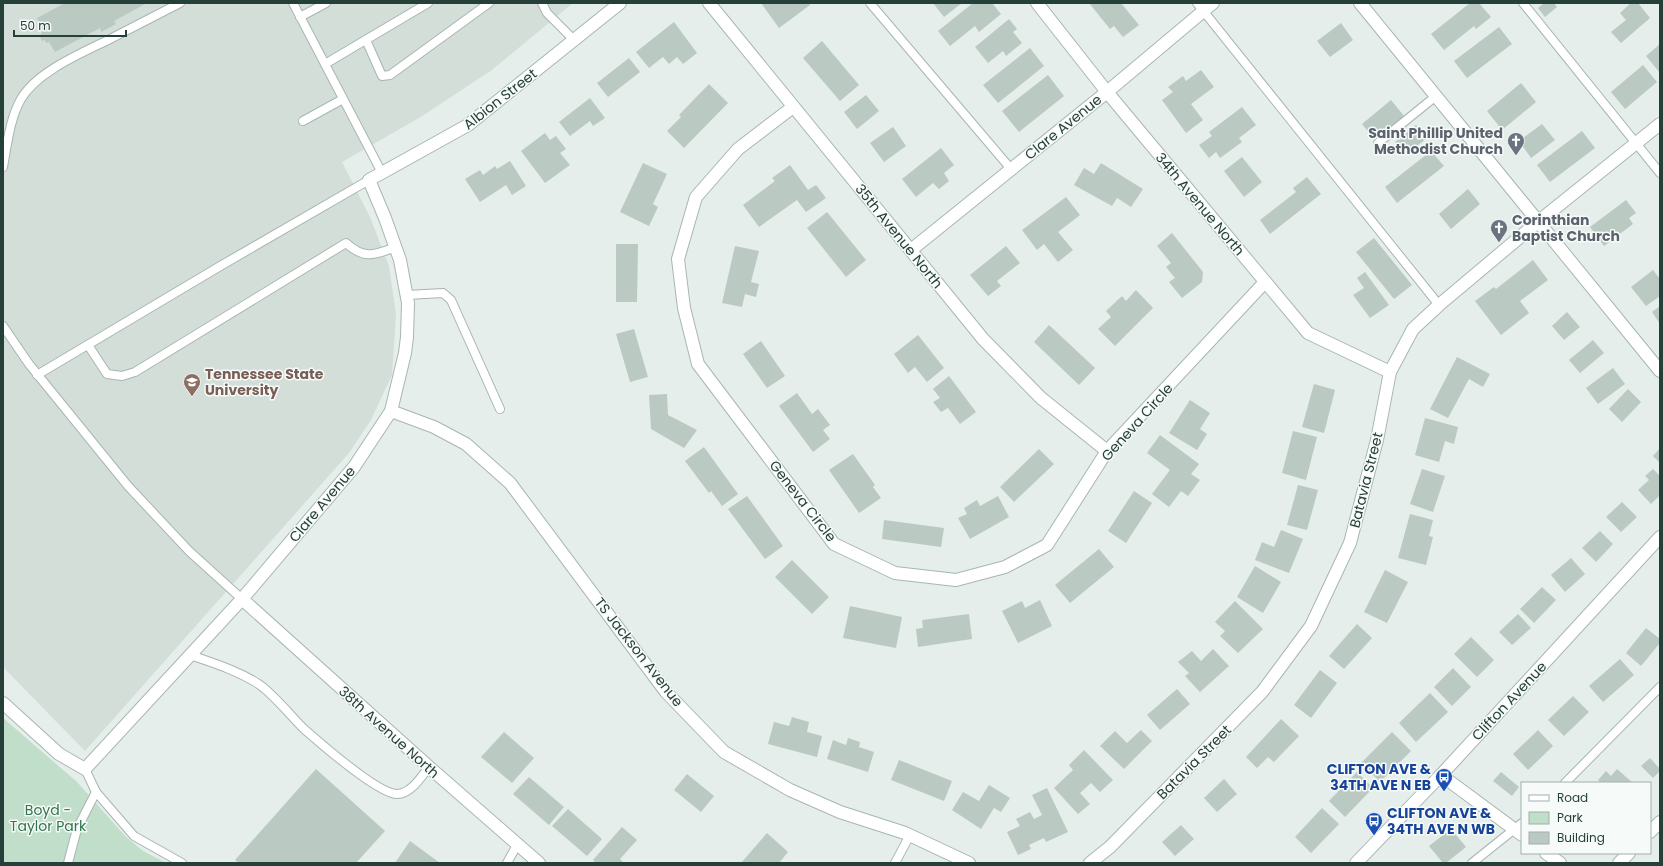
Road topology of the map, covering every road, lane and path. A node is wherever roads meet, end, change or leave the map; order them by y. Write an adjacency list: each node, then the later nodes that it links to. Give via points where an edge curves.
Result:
1 (180, 3): 27 (lane, via 68,60 44,75 27,90 13,118)
2 (293, 3): 15 (lane)
3 (326, 3): 15 (lane)
4 (428, 3): 16 (lane)
5 (489, 3): 16 (lane, via 390,76 382,76)
6 (542, 3): 17 (lane, via 547,13)
7 (620, 3): 17 (street, Albion Street)
8 (709, 3): 22 (street, 35th Avenue North)
9 (870, 3): 28 (lane)
10 (1037, 3): 19 (street, 34th Avenue North)
11 (1213, 3): 14 (street, Clare Avenue)
12 (1360, 3): 20 (street)
13 (1523, 3): 26 (lane)
14 (1200, 7): 19 (street, Clare Avenue); 37 (lane)
15 (300, 17): 18 (lane)
16 (366, 40): 18 (lane)
17 (574, 40): 29 (street, Albion Street, via 468,125)
18 (325, 64): 21 (lane)
19 (1107, 92): 28 (street, Clare Avenue); 35 (street, 34th Avenue North)
20 (1436, 96): 25 (lane); 32 (street)
21 (343, 99): 23 (lane); 29 (lane)
22 (793, 107): 34 (street, 35th Avenue North); 45 (street, Geneva Circle, via 738,149 696,197 678,259 684,308 698,364 834,544 894,573 956,580 1005,567 1046,544)
23 (303, 121)
24 (1660, 124): 26 (street, Batavia Street)
25 (1378, 143)
26 (1636, 144): 30 (lane); 32 (street, Batavia Street)
27 (3, 167)
28 (1011, 169): 34 (street, Clare Avenue)
29 (382, 173): 31 (street, Albion Street)
30 (1660, 174)
31 (369, 180): 33 (street, Clare Avenue); 39 (lane)
32 (1539, 221): 37 (street, Batavia Street); 40 (street)
33 (396, 247): 36 (street, Clare Avenue); 39 (lane, via 364,255 346,244 135,372 122,376 107,374)
34 (911, 250): 45 (street, 35th Avenue North, via 983,339 1042,398)
35 (1265, 282): 41 (street, 34th Avenue North, via 1308,333); 45 (street, Geneva Circle)
36 (407, 295): 43 (lane, via 443,293 450,300); 44 (street, Clare Avenue, via 407,337)
37 (1439, 305): 41 (street, Batavia Street, via 1413,329)
38 (3, 326): 42 (lane)
39 (88, 345): 42 (lane)
40 (1660, 371)
41 (1390, 372): 69 (street, Batavia Street, via 1377,440 1350,543 1311,626 1262,692 1110,847)
42 (38, 375): 47 (lane, via 128,486 189,551)
43 (500, 409)
44 (391, 410): 47 (street, Clare Avenue, via 354,467); 59 (street, TS Jackson Avenue, via 434,427 466,444 510,483 666,692 724,752 790,790 840,812)
45 (1107, 452)
46 (1660, 537): 53 (street, Clifton Avenue)
47 (242, 599): 48 (street, Clare Avenue); 51 (street, 38th Avenue North)
48 (190, 655): 51 (lane, via 232,671 260,686 304,729 373,784 387,791 397,794 412,788); 52 (street, Clare Avenue)
49 (1660, 687): 54 (lane)
50 (3, 703): 52 (street, via 59,754)
51 (429, 767): 60 (street, 38th Avenue North)
52 (84, 769): 55 (lane)
53 (1440, 775): 57 (street); 70 (street, Clifton Avenue)
54 (1566, 782)
55 (96, 792): 63 (lane, via 77,829); 64 (lane, via 134,836)
56 (1660, 822): 58 (street)
57 (1520, 829): 71 (lane)
58 (1651, 831)
59 (910, 835): 67 (lane); 68 (street, TS Jackson Avenue)
60 (517, 845): 65 (lane); 66 (street, 38th Avenue North)
61 (1547, 854): 72 (street)
62 (1628, 854): 73 (street)
63 (68, 863)
64 (182, 863)
65 (507, 863)
66 (539, 863)
67 (895, 863)
68 (969, 863)
69 (1090, 863)
70 (1356, 863)
71 (1472, 863)
72 (1560, 863)
73 (1619, 863)

